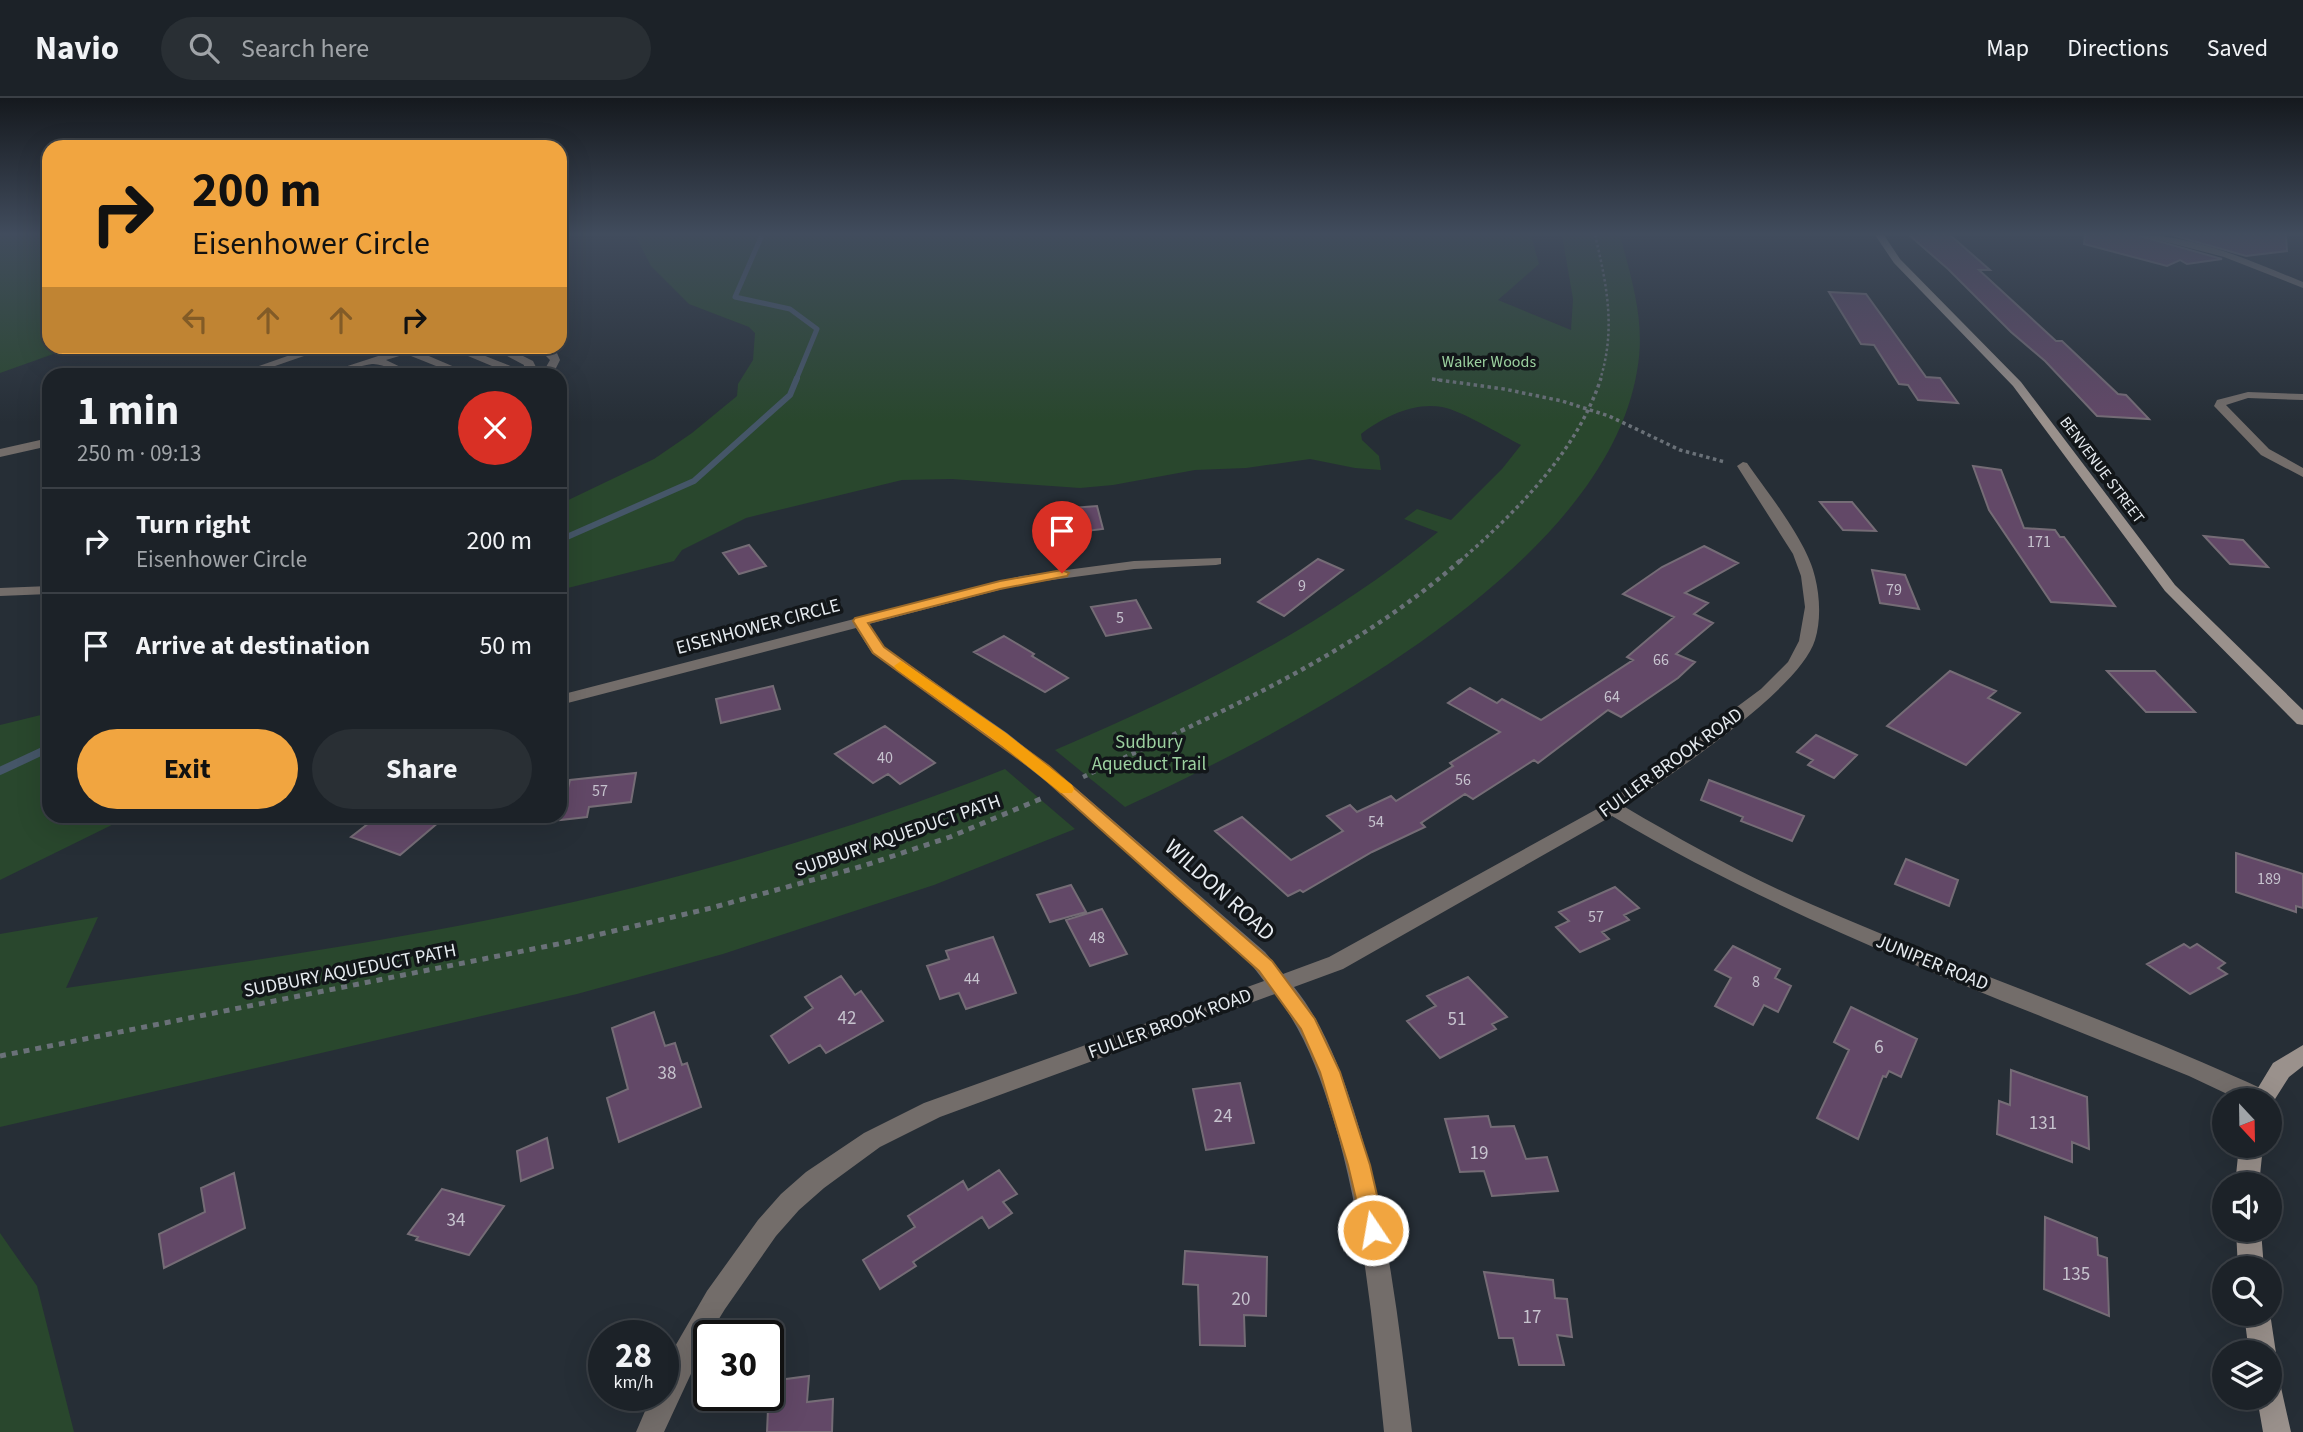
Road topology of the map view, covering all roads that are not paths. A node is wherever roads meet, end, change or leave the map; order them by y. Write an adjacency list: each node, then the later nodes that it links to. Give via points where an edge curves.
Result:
1 (1932, 297): 24 (street, BENVENUE STREET, via 2017,384 2170,588)
2 (303, 354): 8 (street)
3 (396, 354): 7 (street)
4 (415, 354): 11 (street)
5 (469, 354): 12 (street)
6 (510, 354): 13 (street, via 529,363)
7 (375, 360): 9 (street); 10 (street)
8 (260, 368)
9 (358, 368)
10 (395, 368)
11 (450, 368)
12 (505, 368)
13 (530, 368)
14 (2303, 397): 18 (street, via 2239,396 2221,406 2265,452)
15 (42, 444): 16 (street)
16 (2, 457)
17 (1743, 466): 25 (street, FULLER BROOK ROAD, via 1806,565 1812,607 1807,641 1795,664 1767,693)
18 (2303, 473)
19 (1216, 562): 22 (street, EISENHOWER CIRCLE, via 1052,575)
20 (42, 590): 21 (street)
21 (0, 592)
22 (859, 621): 23 (street, EISENHOWER CIRCLE); 26 (street, WILDON ROAD, via 878,650 1064,787 1250,951)
23 (567, 698)
24 (2303, 720)
25 (1612, 808): 26 (street, FULLER BROOK ROAD, via 1358,953); 28 (street, JUNIPER ROAD, via 1685,851 1805,910)
26 (1280, 985): 31 (street, FULLER BROOK ROAD, via 952,1102 901,1124 843,1158 790,1202 744,1260 693,1338); 32 (street, WILDON ROAD, via 1320,1049 1359,1165 1379,1264)
27 (2303, 1054): 29 (street, via 2281,1070)
28 (2236, 1088)
29 (2269, 1088)
30 (2273, 1410): 33 (street)
31 (650, 1432)
32 (1398, 1432)
33 (2277, 1432)

